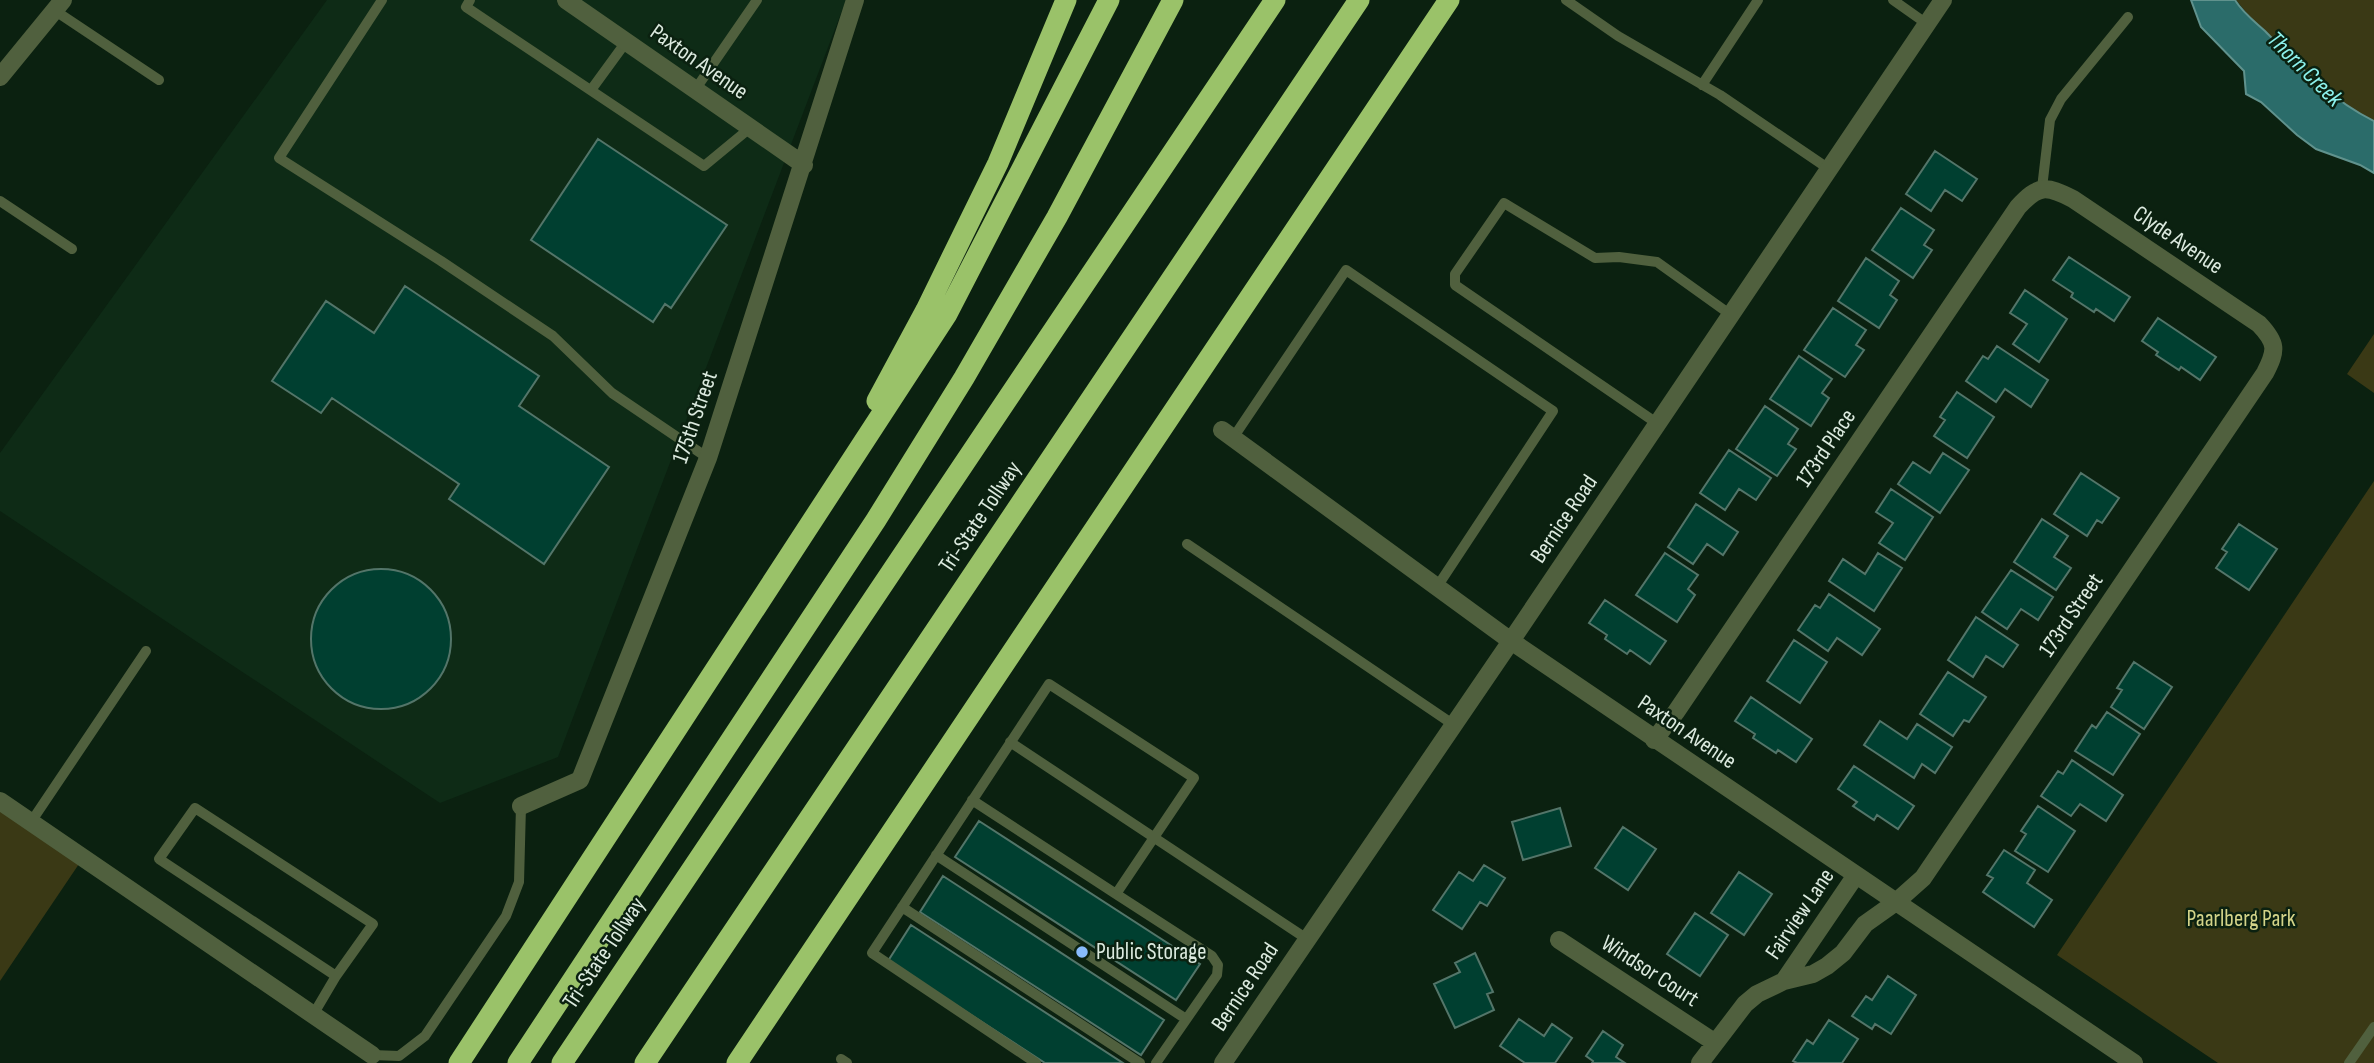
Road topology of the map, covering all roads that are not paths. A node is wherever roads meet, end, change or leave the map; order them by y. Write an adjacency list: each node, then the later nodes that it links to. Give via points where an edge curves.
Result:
1 (382, 0): 37 (lane, via 279,158 553,336 612,393)
2 (470, 0): 25 (lane, via 466,7)
3 (566, 0): 20 (street, Paxton Avenue)
4 (757, 0): 26 (lane)
5 (855, 0): 28 (street, 175th Street)
6 (1066, 0): 38 (highway, via 992,176)
7 (1109, 0): 38 (highway, via 947,314)
8 (1173, 0): 67 (highway, via 1057,216 913,461)
9 (1275, 0): 68 (highway, Tri-State Tollway)
10 (1359, 0): 69 (highway, Tri-State Tollway)
11 (1442, 0): 21 (highway)
12 (1449, 0): 21 (highway)
13 (1566, 0): 24 (lane)
14 (1758, 0): 24 (lane)
15 (1893, 0): 19 (lane)
16 (1943, 0): 19 (street, Bernice Road)
17 (58, 5): 22 (street); 23 (lane)
18 (2128, 17): 30 (lane, via 2061,99 2050,120)
19 (1927, 24): 29 (street, Bernice Road)
20 (626, 42): 25 (lane); 26 (street, Paxton Avenue)
21 (1414, 52): 56 (highway)
22 (0, 77)
23 (159, 80)
24 (1702, 85): 29 (lane)
25 (591, 90): 27 (lane, via 704,166)
26 (695, 90): 27 (street, Paxton Avenue)
27 (750, 128): 28 (street, Paxton Avenue)
28 (804, 165): 37 (street, 175th Street)
29 (1829, 169): 33 (street, Bernice Road)
30 (2042, 188): 34 (street, Clyde Avenue, via 2073,199 2259,324); 44 (street, 173rd Place, via 2018,208)
31 (0, 201): 32 (lane)
32 (72, 249)
33 (1731, 315): 35 (street, Bernice Road); 35 (lane, via 1657,262 1595,258 1504,203 1455,274 1455,285)
34 (2274, 347): 54 (street, 173rd Street, via 2265,373 1923,878)
35 (1658, 424): 41 (street, Bernice Road)
36 (1228, 434): 40 (street, Paxton Avenue); 40 (lane, via 1346,270 1553,411)
37 (708, 458): 48 (street, 175th Street, via 580,780)
38 (807, 532): 66 (highway)
39 (1187, 544): 43 (lane)
40 (1437, 587): 41 (street, Paxton Avenue)
41 (1511, 641): 43 (street, Bernice Road); 44 (street, Paxton Avenue)
42 (146, 651): 49 (lane)
43 (1454, 725): 57 (street, Bernice Road)
44 (1654, 740): 52 (street, Paxton Avenue)
45 (1010, 742): 46 (lane); 50 (lane); 50 (lane, via 1049,684 1194,778)
46 (972, 800): 51 (lane); 53 (lane)
47 (0, 801): 49 (street)
48 (521, 806): 65 (lane, via 519,882 506,916 425,1036 398,1056)
49 (31, 822): 61 (street)
50 (1153, 837): 53 (lane); 57 (lane)
51 (936, 855): 55 (lane); 62 (lane)
52 (1856, 875): 54 (street, Paxton Avenue); 60 (street, Fairview Lane)
53 (1116, 894): 62 (lane, via 1212,956 1218,965 1217,975)
54 (1896, 902): 60 (street, Fairview Lane, via 1865,924 1827,966); 77 (street, Paxton Avenue)
55 (902, 906): 72 (lane, via 872,953); 73 (lane)
56 (833, 918): 70 (highway); 71 (highway)
57 (1307, 939): 75 (street, Bernice Road)
58 (1559, 940): 64 (street, Windsor Court)
59 (337, 976): 59 (lane, via 373,924 195,808 159,859); 61 (lane)
60 (1784, 981): 64 (street, Fairview Lane, via 1757,993)
61 (313, 1015): 65 (street)
62 (1186, 1019): 74 (lane)
63 (2374, 1027): 78 (lane)
64 (1714, 1042): 76 (street, Fairview Lane)
65 (372, 1055)
66 (459, 1063)
67 (518, 1063)
68 (562, 1063)
69 (645, 1063)
70 (725, 1063)
71 (737, 1063)
72 (1036, 1063)
73 (1140, 1063)
74 (1156, 1063)
75 (1223, 1063)
76 (1700, 1063)
77 (2134, 1063)
78 (2349, 1063)

